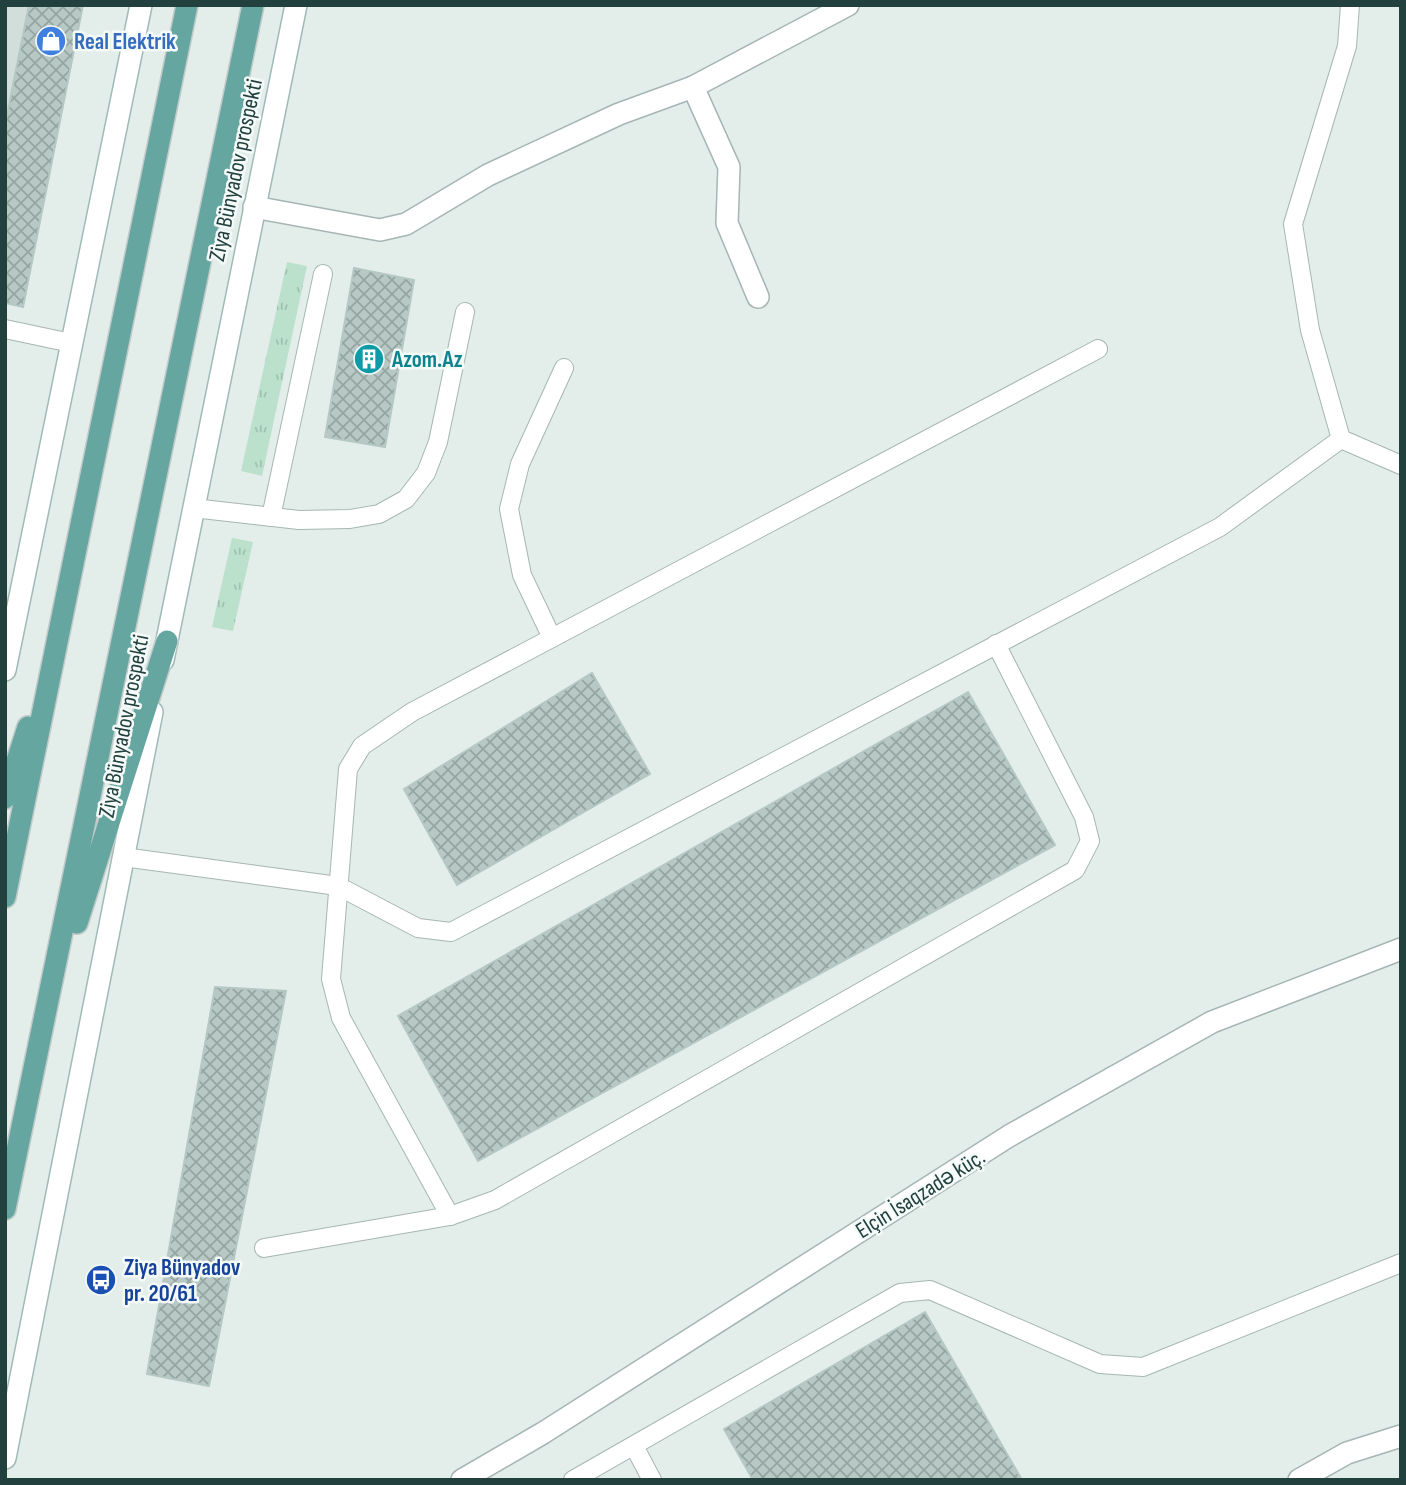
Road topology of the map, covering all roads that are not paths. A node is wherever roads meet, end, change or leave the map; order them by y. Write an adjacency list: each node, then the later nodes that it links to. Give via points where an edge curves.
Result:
1 (141, 5): 15 (main road)
2 (178, 5): 8 (main road)
3 (187, 5): 8 (main road)
4 (253, 5): 32 (main road, Ziya Bünyadov prospekti)
5 (296, 5): 10 (main road, Ziya Bünyadov prospekti)
6 (848, 5): 9 (main road)
7 (1350, 5): 18 (lane, via 1347,46 1293,225 1311,330)
8 (173, 70): 22 (main road)
9 (693, 87): 10 (main road, via 619,114 488,175 406,224 380,230); 12 (main road, via 729,167 727,223)
10 (254, 207): 20 (main road, Ziya Bünyadov prospekti)
11 (323, 274): 21 (lane)
12 (758, 297)
13 (465, 312): 21 (lane, via 438,442 426,472 406,499 379,514 351,519)
14 (5, 329): 15 (lane)
15 (71, 343): 26 (main road)
16 (1098, 349): 23 (lane)
17 (564, 368): 23 (lane, via 520,464 509,509 522,575)
18 (1341, 439): 19 (lane); 25 (lane, via 1220,527)
19 (1401, 465)
20 (193, 508): 21 (lane); 24 (main road, Ziya Bünyadov prospekti)
21 (271, 517)
22 (60, 628): 27 (main road); 30 (main road)
23 (552, 638): 29 (lane, via 412,712 362,746 348,769)
24 (167, 641): 28 (main road, Ziya Bünyadov prospekti); 32 (main road)
25 (996, 644): 29 (lane, via 451,932 418,928); 34 (lane, via 1084,817 1090,841 1075,870 495,1200)
26 (5, 670)
27 (5, 798)
28 (123, 857): 29 (lane); 39 (main road, Ziya Bünyadov prospekti)
29 (338, 886): 34 (lane, via 331,979 341,1018)
30 (5, 897)
31 (1401, 948): 40 (main road, Elçin İsaqzadə küç., via 1212,1022 1009,1136)
32 (43, 1031): 33 (main road, Ziya Bünyadov prospekti)
33 (5, 1209)
34 (450, 1216): 35 (lane)
35 (264, 1248)
36 (1401, 1263): 38 (lane, via 1143,1367 1100,1364 930,1290 900,1293)
37 (1401, 1436): 43 (main road, via 1347,1453)
38 (634, 1446): 41 (lane); 42 (lane)
39 (5, 1458)
40 (462, 1480)
41 (573, 1480)
42 (652, 1480)
43 (1299, 1480)

